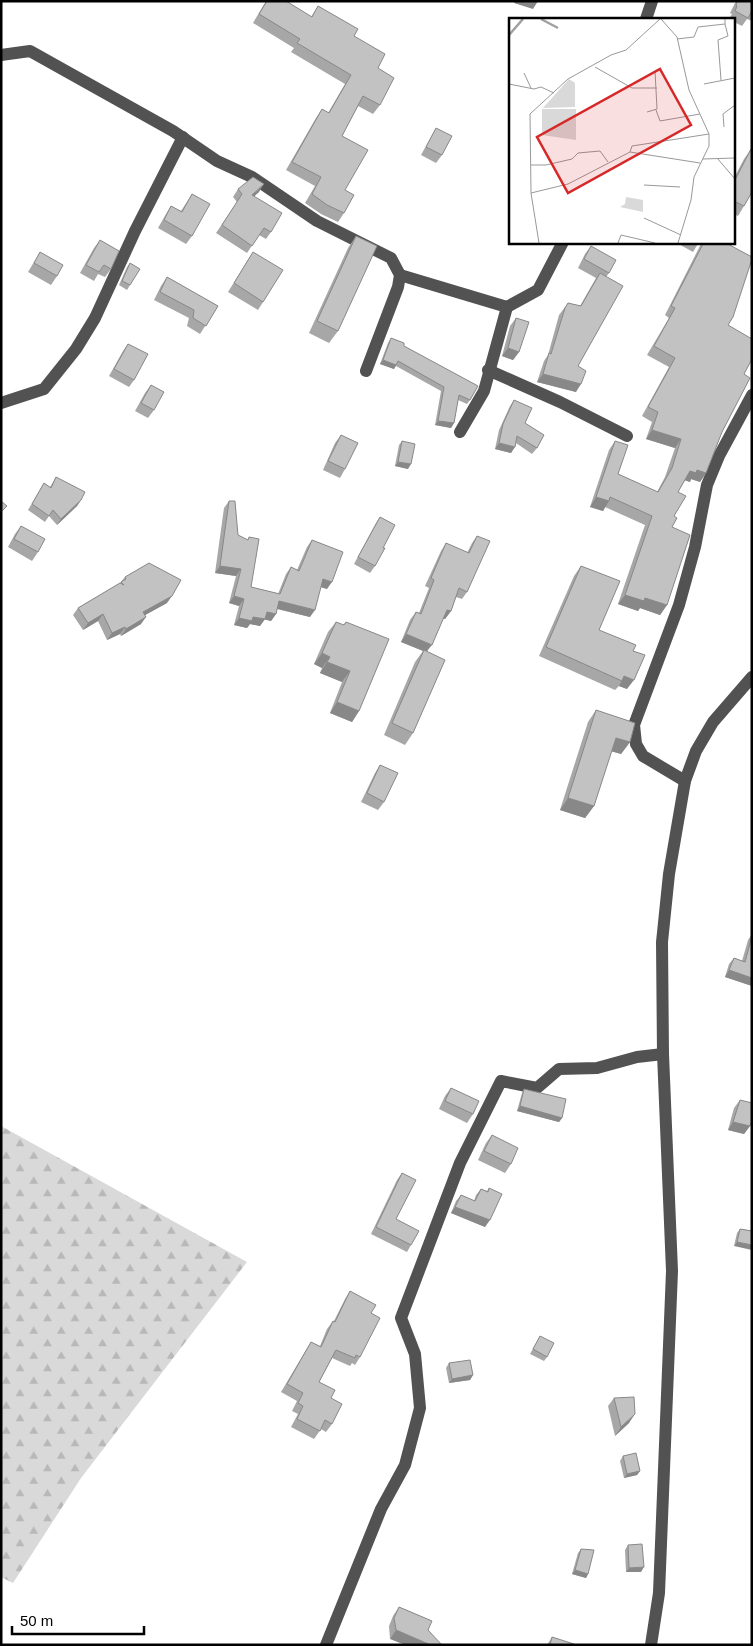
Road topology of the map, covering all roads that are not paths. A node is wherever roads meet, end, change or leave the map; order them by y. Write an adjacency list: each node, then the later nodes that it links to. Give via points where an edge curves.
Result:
1 (652, 1): 2 (street)
2 (646, 18)
3 (1, 55): 4 (street, via 30,51)
4 (183, 137): 6 (street, via 217,161 252,177 317,221 391,258); 11 (street, via 95,318 76,350 44,389)
5 (562, 244): 7 (street, via 538,290)
6 (400, 275): 7 (street); 9 (street)
7 (507, 307): 8 (street)
8 (488, 370): 12 (street, via 484,391); 13 (street)
9 (366, 371)
10 (752, 395): 15 (street, via 707,485 679,605 634,725 636,744 643,756)
11 (1, 402)
12 (460, 432)
13 (627, 436)
14 (752, 677): 15 (street, via 713,722 696,751)
15 (685, 781): 16 (street, via 669,874 662,942)
16 (664, 1054): 17 (street, via 636,1057 597,1068 559,1069 537,1088 501,1081 460,1163 401,1318 415,1354 420,1408 405,1465 381,1509); 18 (street, via 672,1271 659,1593)
17 (326, 1645)
18 (650, 1645)

